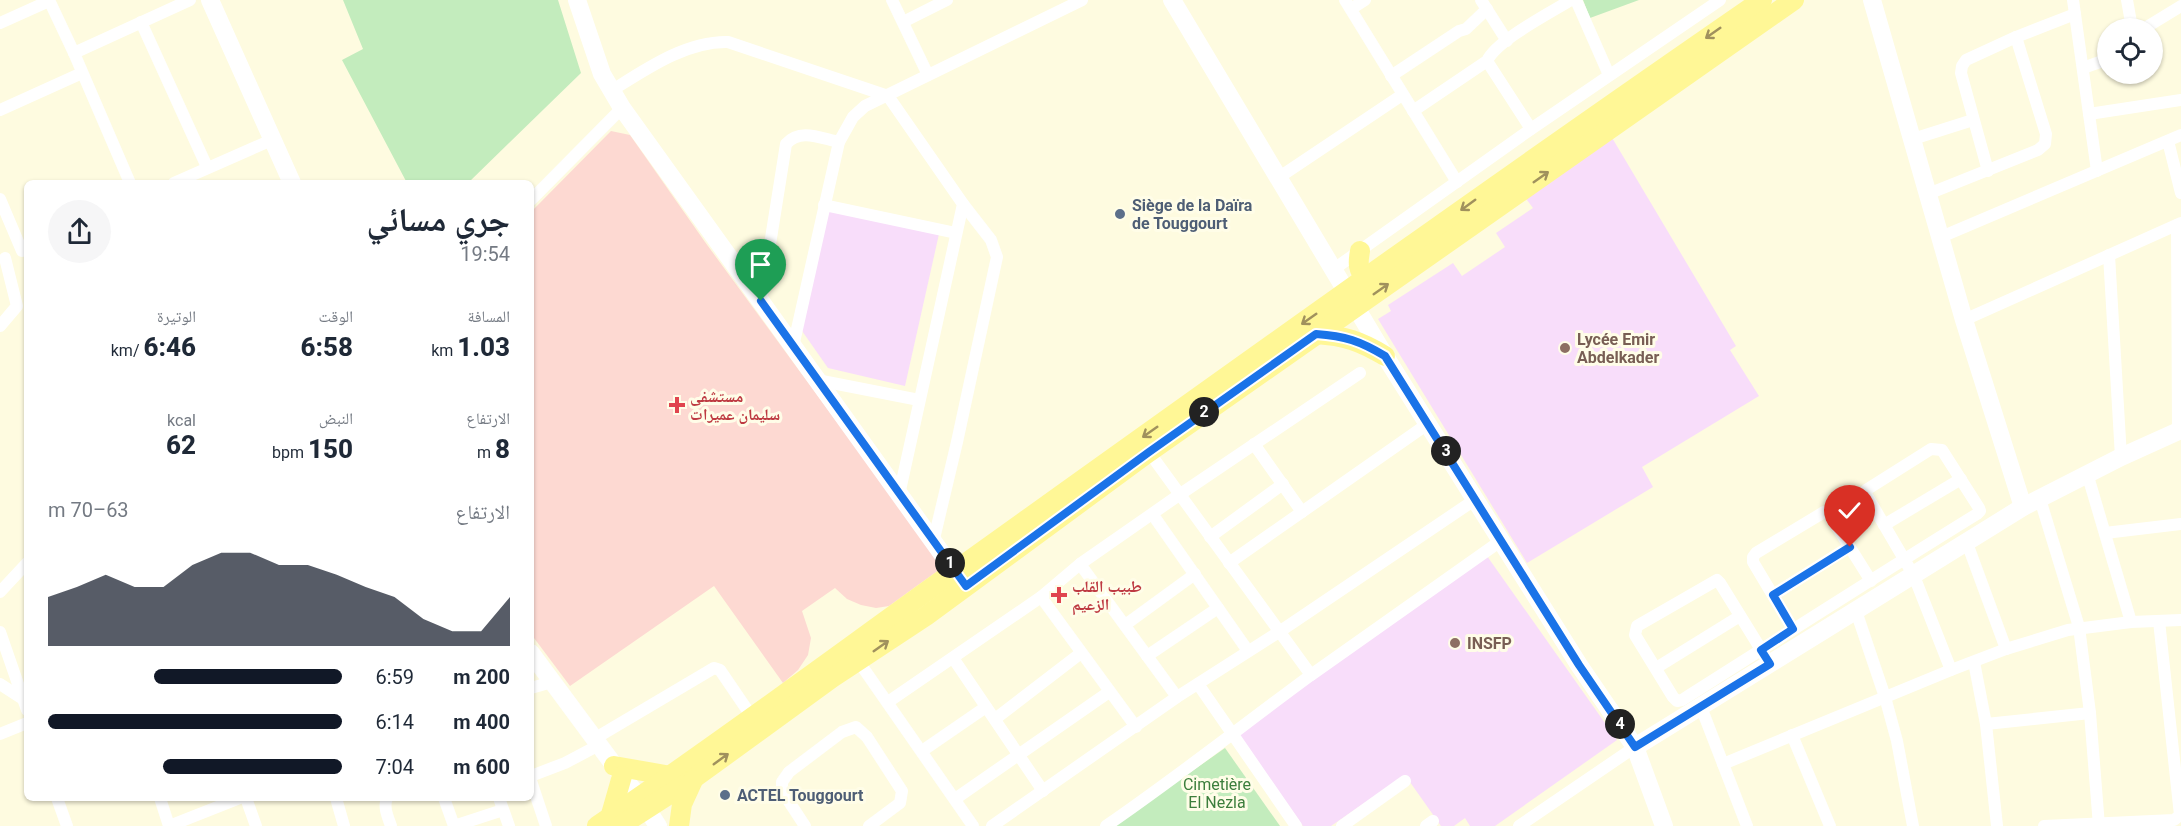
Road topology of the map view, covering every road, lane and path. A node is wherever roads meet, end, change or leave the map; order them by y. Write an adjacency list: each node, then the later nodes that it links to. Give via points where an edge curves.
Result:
1 (49, 0): 27 (street); 30 (street)
2 (190, 0): 25 (street)
3 (210, 0): 49 (street)
4 (577, 0): 38 (street)
5 (892, 0): 26 (street)
6 (947, 0): 26 (street)
7 (1082, 0): 20 (street)
8 (1172, 0): 56 (street)
9 (1365, 0): 18 (street)
10 (1570, 0): 29 (street)
11 (1576, 0): 36 (street)
12 (1720, 0): 36 (street)
13 (1762, 0): 75 (main road, one-way to 75, via 1551,145)
14 (1794, 0): 76 (main road, one-way to 14)
15 (1872, 0): 50 (street)
16 (2073, 0): 22 (street)
17 (2127, 0): 23 (street)
18 (1348, 4): 37 (street)
19 (1484, 4): 29 (street); 37 (street, via 1466,29)
20 (1060, 5): 35 (street)
21 (2181, 6): 24 (street)
22 (2075, 14): 28 (street); 33 (street)
23 (2130, 18)
24 (2161, 18)
25 (141, 22): 30 (street); 53 (street)
26 (903, 22): 35 (street)
27 (0, 23)
28 (2016, 37): 46 (street, via 1966,60 1962,66); 54 (street, via 2046,134 2045,144)
29 (1507, 41): 31 (street)
30 (74, 53): 34 (street)
31 (1487, 61): 44 (street); 47 (street)
32 (2097, 63): 33 (street)
33 (2083, 68): 45 (street)
34 (82, 73): 43 (street); 57 (street)
35 (928, 75): 40 (street)
36 (1609, 75): 47 (street)
37 (1391, 76): 39 (street)
38 (611, 91): 40 (street, via 693,46 712,41 728,42); 42 (street)
39 (1402, 95): 44 (street); 56 (street)
40 (888, 96): 52 (street, via 865,105); 65 (street)
41 (2181, 100): 45 (street)
42 (622, 108): 63 (street); 77 (street)
43 (0, 110)
44 (1413, 111): 60 (street)
45 (2089, 114): 55 (street)
46 (1973, 120): 50 (street); 54 (street)
47 (1531, 129): 60 (street)
48 (2181, 135): 51 (street)
49 (274, 139): 53 (street); 59 (street)
50 (1913, 140): 62 (street)
51 (2168, 141): 55 (street); 61 (street)
52 (839, 142): 66 (street); 77 (street, via 803,134 786,144)
53 (207, 167): 58 (street)
54 (1988, 171): 62 (street)
55 (2097, 171): 69 (street)
56 (1278, 178): 74 (street)
57 (129, 180)
58 (180, 180)
59 (291, 180)
60 (1457, 182): 71 (street)
61 (2181, 193)
62 (1928, 194): 69 (street)
63 (534, 197)
64 (0, 199): 70 (street)
65 (963, 204): 68 (street); 106 (street, via 991,240 997,257)
66 (824, 205): 68 (street); 81 (street)
67 (2179, 224): 72 (street); 87 (street)
68 (956, 233): 85 (street)
69 (1941, 237): 78 (street)
70 (24, 250): 73 (street)
71 (1360, 251): 74 (street); 75 (main road, via 1359,268)
72 (2109, 255): 78 (street); 90 (street)
73 (3, 257): 79 (street, via 17,306)
74 (1334, 269): 76 (street)
75 (1367, 279): 76 (main road)
76 (1352, 299): 80 (main road); 82 (street); 115 (main road, one-way to 115)
77 (761, 301): 81 (street)
78 (1964, 320): 98 (street)
79 (0, 326)
80 (1316, 334): 82 (main road, via 1343,336); 89 (main road)
81 (793, 347): 84 (street)
82 (1385, 356): 86 (street)
83 (1360, 373): 88 (street)
84 (817, 380): 85 (street); 94 (street)
85 (919, 400): 94 (street)
86 (1429, 423): 96 (street); 99 (street)
87 (2179, 430): 90 (street)
88 (1254, 444): 93 (street); 95 (street)
89 (1149, 452): 95 (street); 115 (main road)
90 (2121, 457): 91 (street)
91 (2087, 473): 97 (street); 103 (street)
92 (1961, 479): 102 (street); 102 (street, via 1937,448 1868,486 1866,494); 109 (street, via 1980,511)
93 (1283, 484): 99 (street); 104 (street)
94 (899, 495): 106 (street)
95 (1179, 495): 100 (street); 104 (street)
96 (1476, 499): 105 (street); 130 (street)
97 (2040, 499): 98 (street); 127 (street)
98 (2023, 507): 107 (street)
99 (1302, 512): 110 (street)
100 (1153, 515): 111 (street); 113 (street)
101 (2181, 524): 103 (street)
102 (1884, 525): 109 (street)
103 (2105, 533): 125 (street)
104 (1210, 537): 110 (street)
105 (1502, 540): 142 (street); 166 (street)
106 (933, 543): 115 (street)
107 (1967, 543): 114 (street); 131 (street)
108 (1850, 547): 116 (street); 118 (street); 118 (street, via 1824,512 1756,553 1753,562)
109 (1904, 559): 114 (street); 116 (street)
110 (1229, 563): 130 (street)
111 (1080, 564): 119 (street); 126 (street)
112 (24, 566): 117 (street)
113 (1195, 574): 120 (street); 126 (street)
114 (1914, 576): 121 (street); 141 (street)
115 (960, 579): 138 (main road, one-way to 115); 156 (main road)
116 (1871, 581): 128 (street)
117 (0, 592)
118 (1773, 595): 128 (street)
119 (1041, 597): 133 (street); 137 (street)
120 (1218, 608): 132 (street); 134 (street)
121 (1856, 611): 136 (street); 149 (street)
122 (1740, 616): 136 (street); 140 (street); 140 (street, via 1717,580 1638,626 1635,634)
123 (2181, 620): 124 (street)
124 (2159, 621): 125 (street); 165 (street)
125 (2130, 622): 127 (street)
126 (1125, 625): 134 (street)
127 (2079, 627): 131 (street); 155 (street)
128 (1793, 629): 136 (street)
129 (0, 632): 150 (street)
130 (1279, 632): 132 (street); 142 (street)
131 (2006, 650): 139 (street)
132 (1248, 651): 145 (street)
133 (1081, 653): 147 (street); 157 (street)
134 (1147, 656): 148 (street)
135 (534, 657): 143 (street)
136 (1765, 657): 140 (street, via 1677,701); 154 (street)
137 (953, 658): 151 (street); 153 (street)
138 (859, 662): 151 (street); 173 (main road, one-way to 138)
139 (1974, 662): 141 (street); 159 (street)
140 (1656, 668)
141 (1951, 670): 149 (street)
142 (1311, 675): 161 (street)
143 (552, 682): 146 (street); 164 (street)
144 (0, 684): 152 (street)
145 (1198, 684): 148 (street); 161 (street)
146 (534, 687)
147 (1110, 692): 160 (street); 168 (street)
148 (1177, 697): 160 (street)
149 (1885, 697): 163 (street); 209 (street)
150 (24, 702)
151 (888, 702): 167 (street)
152 (24, 704)
153 (986, 707): 157 (street); 167 (street)
154 (1701, 707): 166 (street); 169 (street)
155 (2090, 713): 159 (street); 188 (street)
156 (752, 717): 164 (street, via 720,670 714,668); 172 (main road)
157 (995, 719): 168 (street)
158 (24, 724): 162 (street)
159 (1986, 724): 210 (street)
160 (1136, 727): 176 (street)
161 (1231, 733): 202 (street); 203 (street)
162 (0, 734)
163 (1792, 735): 169 (street); 208 (street)
164 (597, 742): 170 (street); 171 (street)
165 (2177, 746): 188 (street, via 2178,819)
166 (1635, 747): 205 (street); 206 (street)
167 (922, 751): 177 (street)
168 (1020, 755): 176 (street); 177 (street)
169 (1723, 764): 207 (street)
170 (618, 771): 172 (main road); 186 (street); 187 (main road)
171 (534, 775)
172 (671, 776): 186 (main road)
173 (693, 779): 186 (main road); 197 (main road, via 682,804)
174 (1405, 781): 204 (street)
175 (534, 790): 196 (street)
176 (1043, 791): 201 (street)
177 (955, 799): 200 (street)
178 (58, 801): 189 (street)
179 (161, 801): 190 (street)
180 (232, 801): 190 (street)
181 (247, 801): 191 (street)
182 (337, 801): 192 (street)
183 (387, 801): 193 (street)
184 (445, 801): 194 (street)
185 (501, 804): 194 (street); 195 (street)
186 (649, 811): 187 (main road)
187 (609, 823)
188 (2099, 825): 211 (street)
189 (67, 826)
190 (170, 826)
191 (256, 826)
192 (345, 826)
193 (391, 826)
194 (454, 826)
195 (509, 826)
196 (546, 826)
197 (679, 826)
198 (805, 826): 199 (street, via 782,791 783,779 842,732 856,727 867,737 902,791 900,803)
199 (869, 826)
200 (973, 826)
201 (992, 826)
202 (1106, 826)
203 (1296, 826)
204 (1342, 826)
205 (1519, 826)
206 (1664, 826)
207 (1747, 826)
208 (1830, 826)
209 (1913, 826)
210 (1997, 826)
211 (2044, 826)

